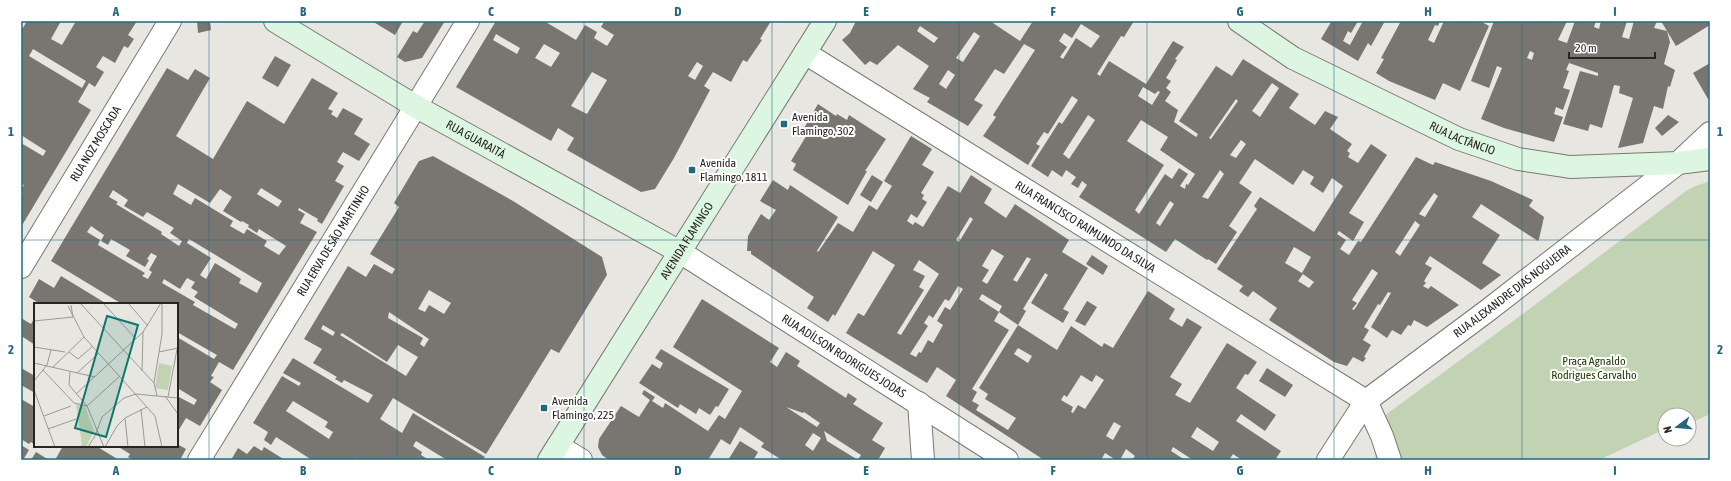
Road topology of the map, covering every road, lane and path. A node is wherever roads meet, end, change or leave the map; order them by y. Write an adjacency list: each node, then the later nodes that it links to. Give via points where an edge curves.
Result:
1 (170, 21): 12 (street, RUA NOZ MOSCADA)
2 (275, 21): 7 (street, RUA GUARAITÁ)
3 (468, 21): 7 (street, RUA ERVA DE SÃO MARTINHO)
4 (825, 21): 6 (street, AVENIDA FLAMINGO)
5 (1240, 21): 10 (street, RUA LACTÂNCIO, via 1293,58 1460,139 1518,158 1570,167)
6 (805, 53): 11 (street, AVENIDA FLAMINGO); 13 (street, RUA FRANCISCO RAIMUNDO DA SILVA)
7 (415, 106): 11 (street, RUA GUARAITÁ); 16 (street, RUA ERVA DE SÃO MARTINHO)
8 (1710, 133): 10 (street, RUA ALEXANDRE DIAS NOGUEIRA)
9 (1710, 159): 10 (street, RUA LACTÂNCIO)
10 (1678, 163): 13 (street, RUA ALEXANDRE DIAS NOGUEIRA)
11 (680, 252): 14 (street, RUA ADÍLSON RODRIGUES JODAS); 15 (street, AVENIDA FLAMINGO)
12 (21, 267)
13 (1366, 401): 20 (street, RUA ALEXANDRE DIAS NOGUEIRA); 21 (street)
14 (919, 403): 18 (street); 19 (street, RUA ADÍLSON RODRIGUES JODAS)
15 (554, 453): 17 (street)
16 (199, 460)
17 (581, 460)
18 (923, 460)
19 (1007, 460)
20 (1328, 460)
21 (1390, 460)

